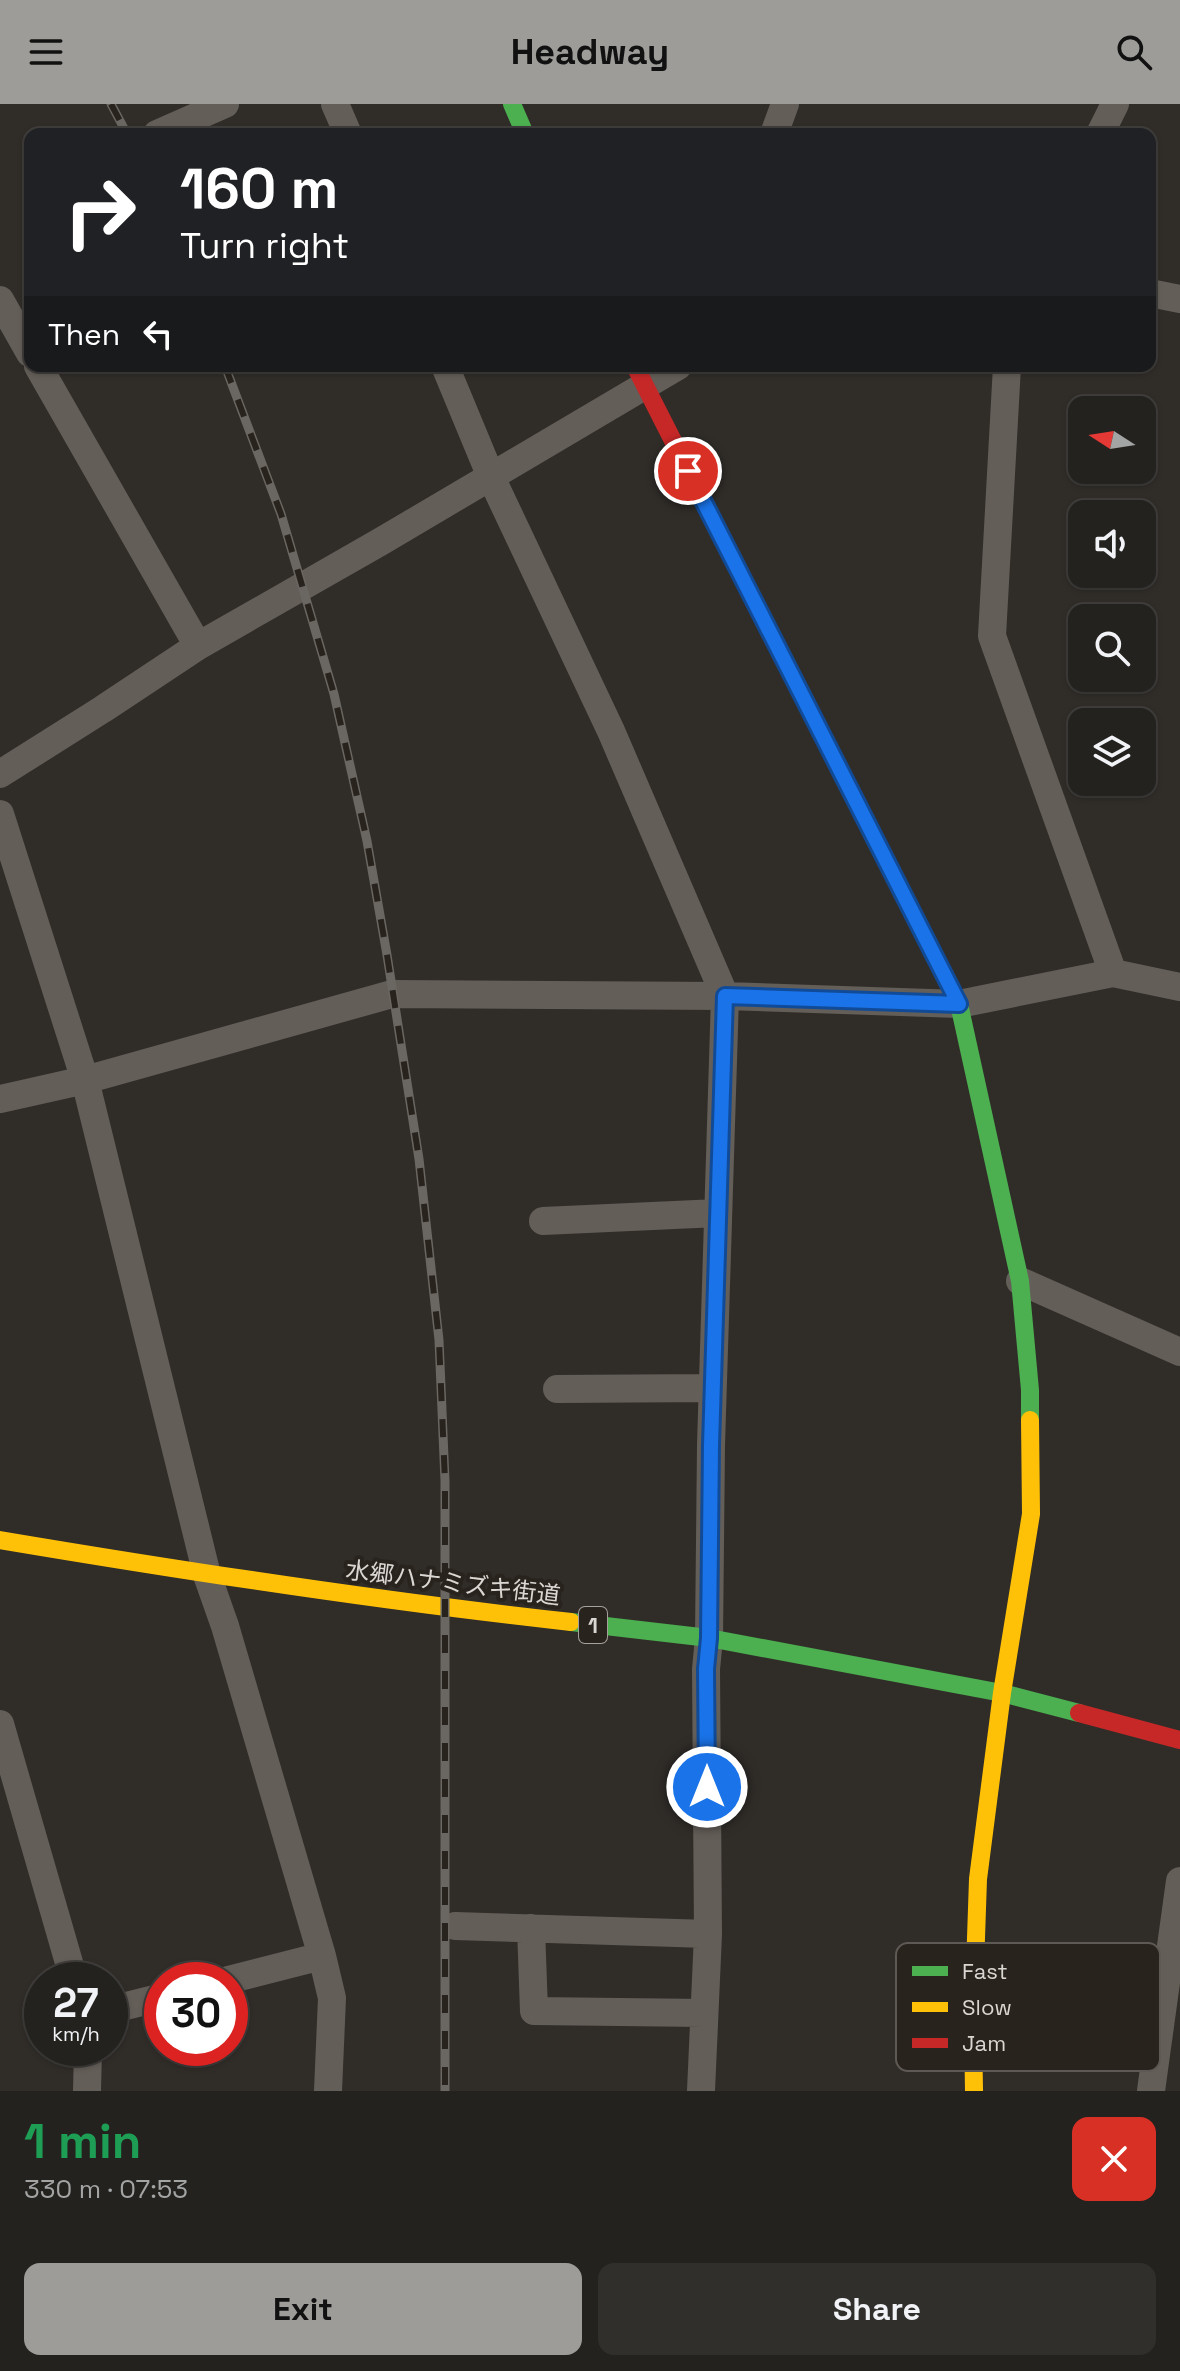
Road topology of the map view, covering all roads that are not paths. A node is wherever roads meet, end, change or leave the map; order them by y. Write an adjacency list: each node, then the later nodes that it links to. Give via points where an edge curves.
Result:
1 (225, 104): 6 (street)
2 (335, 104): 7 (street)
3 (512, 104): 8 (street)
4 (785, 104): 9 (street)
5 (1115, 104): 10 (street)
6 (171, 128)
7 (345, 128)
8 (523, 128)
9 (776, 128)
10 (1103, 128)
11 (1156, 294): 12 (street)
12 (1180, 299)
13 (4, 318): 14 (street)
14 (24, 345)
15 (41, 372): 20 (street)
16 (447, 372): 19 (street)
17 (1007, 372): 23 (street, via 992,636)
18 (640, 376): 19 (street); 26 (street)
19 (491, 477): 20 (street); 25 (street, via 611,731)
20 (198, 646): 21 (street)
21 (0, 774)
22 (0, 814): 27 (street)
23 (1113, 973): 24 (street); 26 (street)
24 (1180, 987)
25 (725, 996): 26 (street); 27 (street, via 392,994); 29 (street)
26 (959, 1004): 31 (street)
27 (85, 1080): 28 (street); 36 (street)
28 (0, 1099)
29 (718, 1213): 30 (street); 33 (street)
30 (543, 1221)
31 (1020, 1281): 32 (street); 38 (street, via 1030,1390 1031,1514)
32 (1180, 1352)
33 (712, 1388): 34 (street); 37 (street)
34 (557, 1389)
35 (0, 1540): 36 (street, 水郷ハナミズキ街道 / 1)
36 (207, 1575): 37 (street, 水郷ハナミズキ街道 / 1); 46 (street)
37 (709, 1638): 38 (street, 水郷ハナミズキ街道 / 1); 44 (street)
38 (1002, 1693): 40 (street, 水郷ハナミズキ街道 / 1); 45 (street, via 978,1879)
39 (0, 1724): 47 (street)
40 (1180, 1740)
41 (1180, 1881): 50 (street)
42 (455, 1926): 43 (street)
43 (531, 1928): 44 (street); 49 (street, via 534,2011)
44 (708, 1934): 49 (street)
45 (976, 1943)
46 (322, 1956): 48 (street); 55 (street, via 332,1998)
47 (69, 1962)
48 (248, 1975)
49 (704, 2013): 56 (street)
50 (1160, 2026)
51 (88, 2066): 54 (street)
52 (974, 2071): 57 (street)
53 (1154, 2071): 58 (street)
54 (87, 2091)
55 (328, 2091)
56 (701, 2091)
57 (974, 2091)
58 (1151, 2091)

